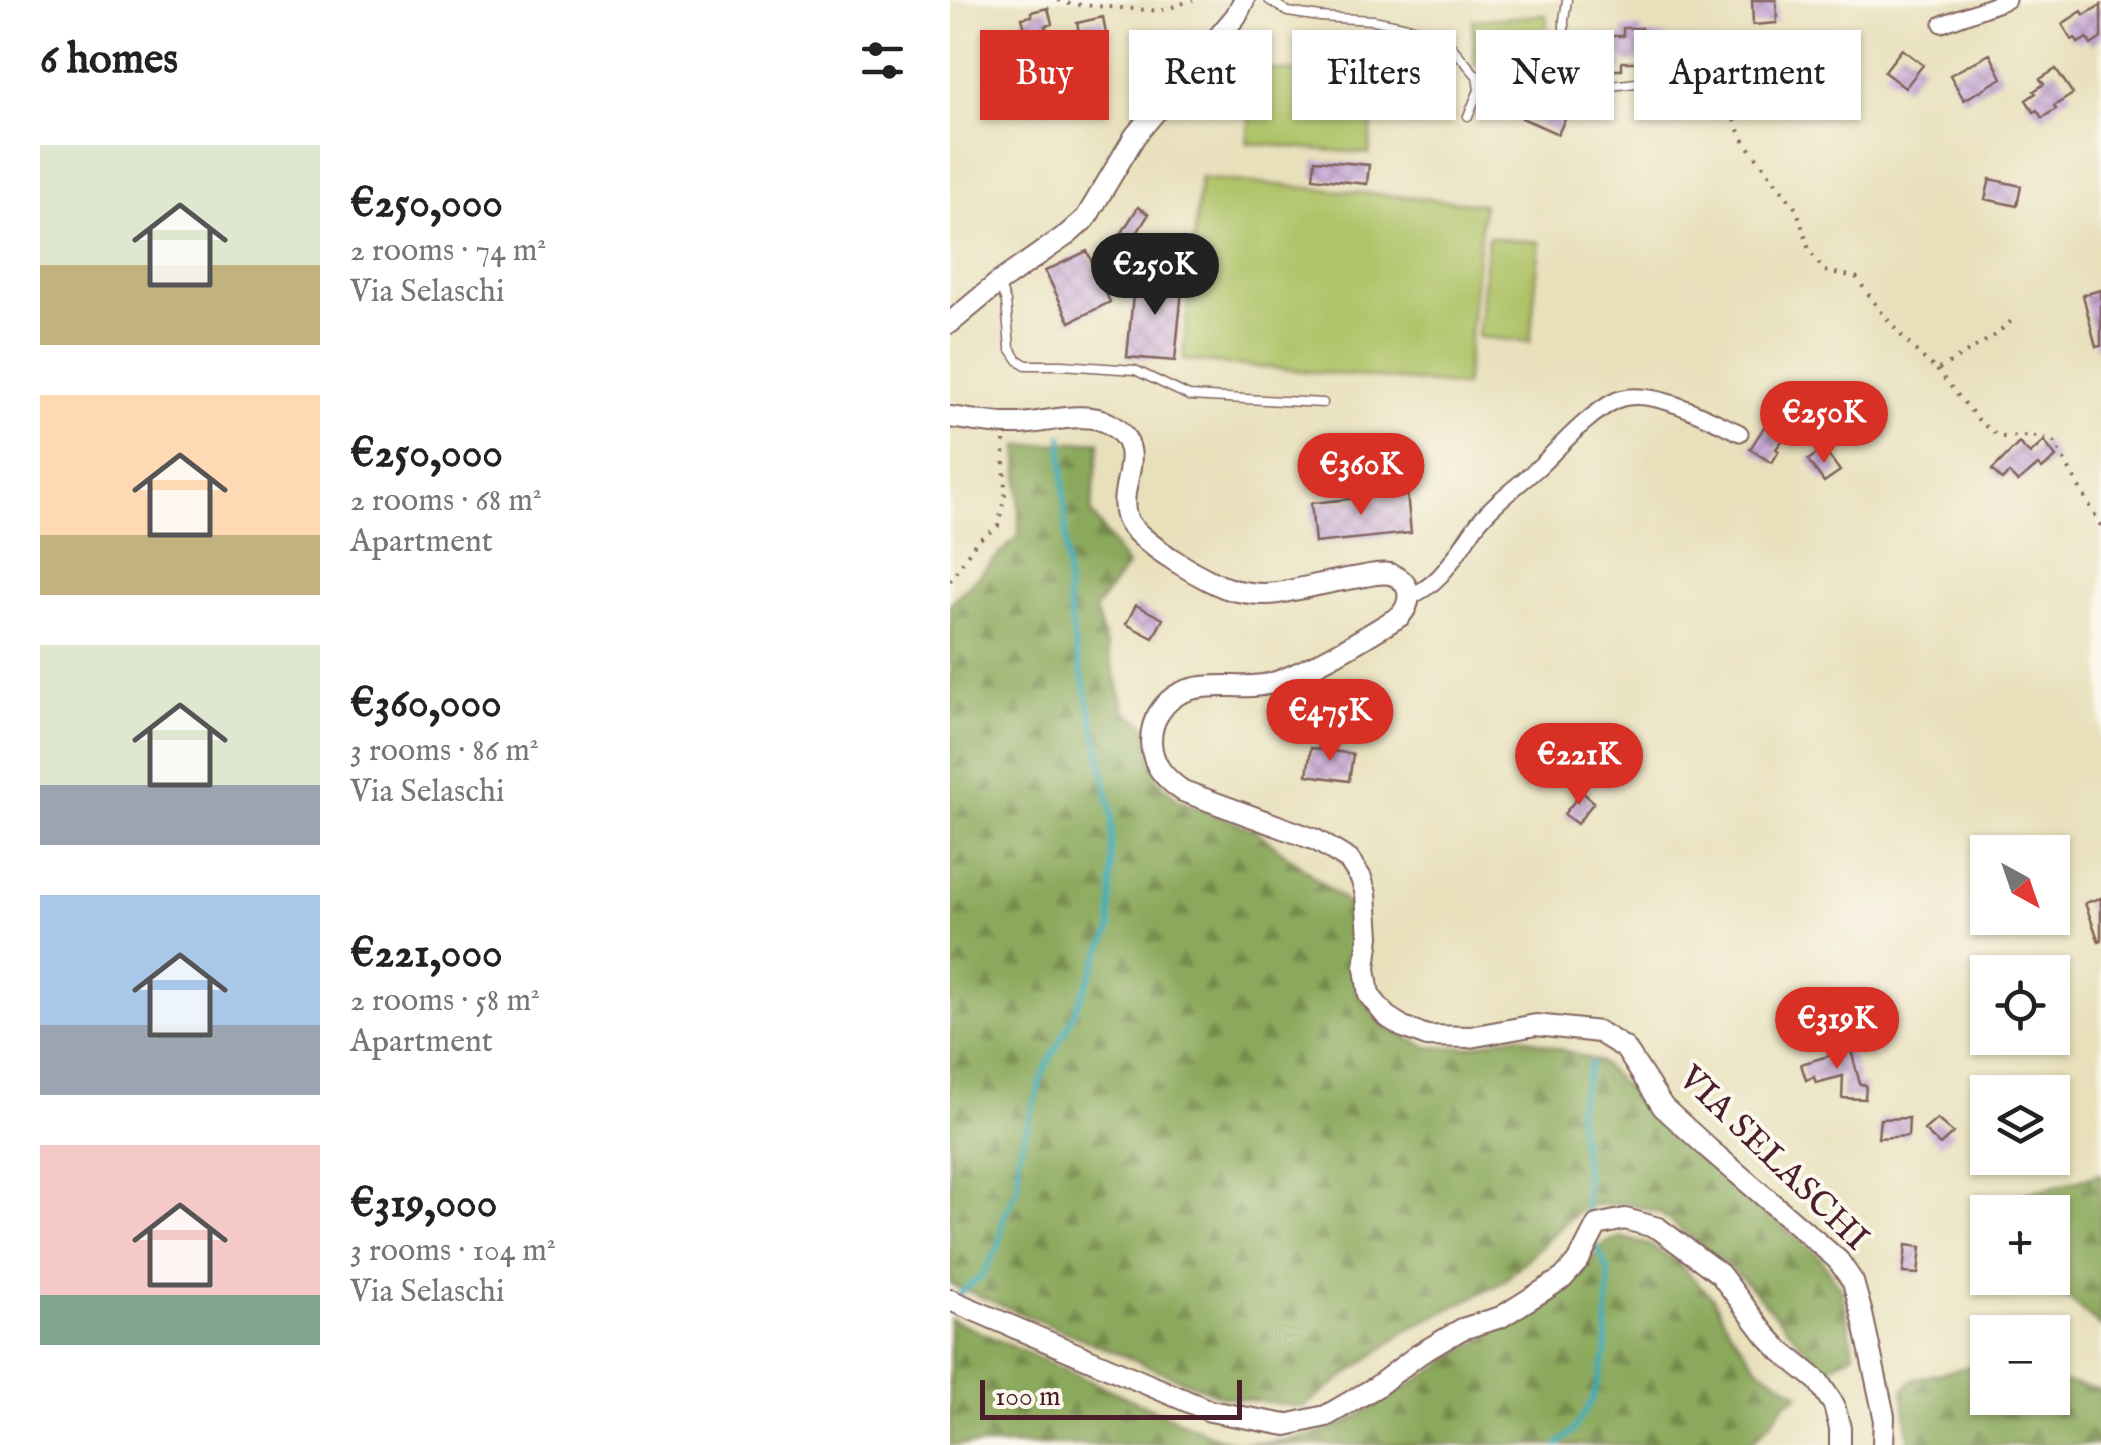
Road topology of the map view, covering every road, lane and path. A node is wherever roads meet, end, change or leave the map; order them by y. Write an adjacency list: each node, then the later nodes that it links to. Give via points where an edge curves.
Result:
1 (1058, 0): 2 (path, via 1160,12)
2 (1193, 0)
3 (1244, 0): 11 (street, via 1134,136 1086,218)
4 (1270, 0): 9 (lane, via 1288,12 1373,20 1445,39 1476,76 1479,90)
5 (1567, 0): 8 (lane)
6 (2008, 0): 7 (street)
7 (1942, 24)
8 (1564, 30)
9 (1468, 116)
10 (1735, 120): 14 (path, via 1797,210 1808,250 1824,271 1856,277)
11 (998, 283): 13 (street); 15 (lane, via 1010,348 1026,365 1135,370 1189,396)
12 (2016, 316): 14 (path)
13 (950, 323)
14 (1937, 370): 19 (path, via 2000,437 2052,440)
15 (1323, 402)
16 (950, 418): 17 (street)
17 (1014, 424): 20 (path, via 1002,444 1005,494 998,526 976,542); 21 (street, via 1090,417 1122,434 1132,460 1127,520 1138,535 1229,590 1274,594 1387,573 1401,580)
18 (1740, 433): 21 (street, via 1658,398 1619,399 1582,424 1478,523 1427,590)
19 (2101, 526)
20 (950, 581)
21 (1408, 598): 24 (street, VIA SELASCHI, via 1400,616 1275,683 1176,694 1151,736 1158,769 1183,791 1316,840 1349,860 1366,894 1369,994 1403,1027 1427,1036 1470,1037 1536,1025 1599,1032 1624,1048 1664,1107 1838,1260 1853,1282 1884,1416)
22 (950, 1300): 23 (street, via 1210,1411 1286,1425 1326,1416 1462,1329 1501,1316 1563,1278 1597,1224 1624,1219 1658,1228 1720,1274 1766,1336 1818,1381 1834,1405)
23 (1840, 1445)
24 (1883, 1445)

